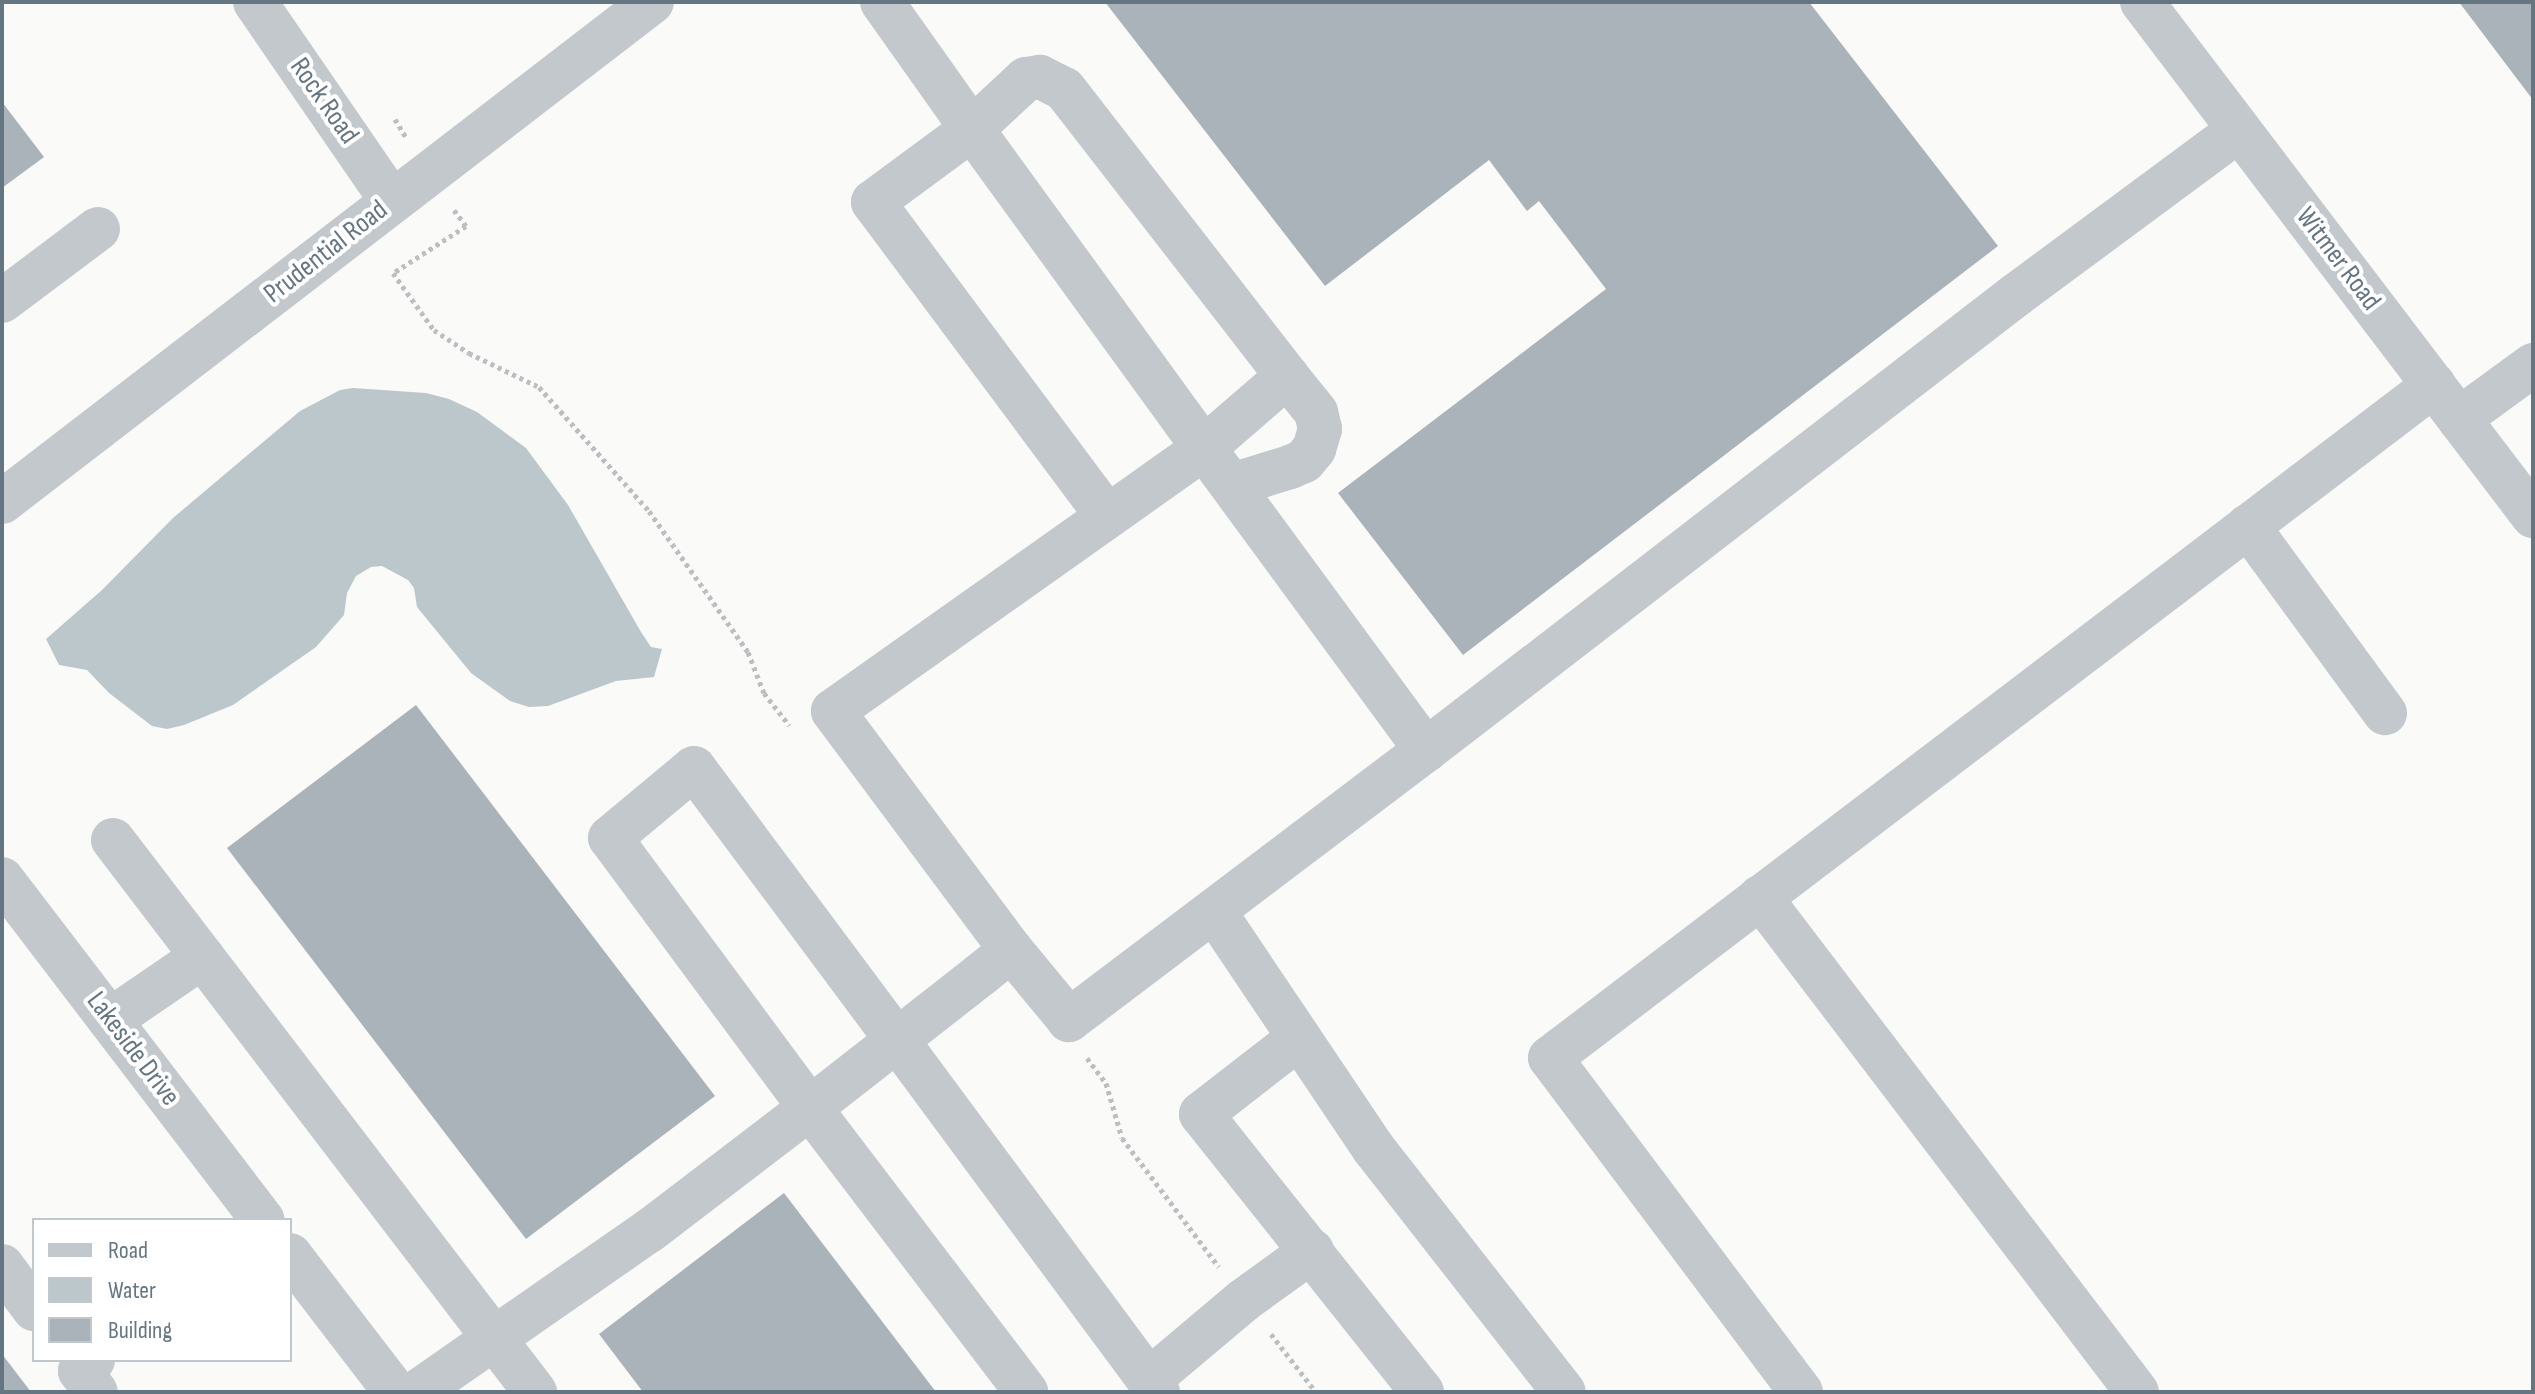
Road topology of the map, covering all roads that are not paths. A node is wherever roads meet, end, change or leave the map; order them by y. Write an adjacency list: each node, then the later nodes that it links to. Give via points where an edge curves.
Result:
1 (255, 2): 7 (street, Rock Road)
2 (652, 2): 7 (street, Prudential Road)
3 (882, 2): 5 (street)
4 (2142, 2): 6 (street, Witmer Road)
5 (972, 129): 11 (street, via 1026,79 1040,77 1064,89); 14 (street); 17 (street, via 873,202)
6 (2239, 130): 12 (street, Witmer Road); 21 (street, via 2016,295)
7 (392, 201): 16 (street, Prudential Road)
8 (98, 229): 9 (street)
9 (2, 301)
10 (2533, 365): 13 (street)
11 (1287, 376): 14 (street); 15 (street, via 1316,412 1320,429 1314,449 1304,461)
12 (2434, 385): 13 (street, Witmer Road); 19 (street)
13 (2459, 419): 18 (street, Witmer Road)
14 (1204, 448): 15 (street); 17 (street)
15 (1232, 485): 21 (street)
16 (2, 502)
17 (1107, 516): 26 (street, via 833,711)
18 (2533, 516)
19 (2248, 526): 20 (street); 24 (street)
20 (2385, 713)
21 (1426, 750): 25 (street)
22 (113, 840): 27 (street)
23 (2, 879): 28 (street, Lakeside Drive)
24 (1760, 897): 39 (street); 46 (street, via 1550,1058)
25 (1214, 911): 26 (street, via 1069,1020); 29 (street)
26 (1011, 950): 30 (street)
27 (202, 957): 28 (street); 37 (street)
28 (110, 1020): 32 (street, Lakeside Drive)
29 (1299, 1038): 33 (street, via 1201,1114); 45 (street, via 1374,1149)
30 (897, 1040): 31 (street); 31 (street, via 694,768 610,838); 38 (street)
31 (810, 1108): 37 (street, via 649,1231); 43 (street)
32 (261, 1218)
33 (1312, 1251): 38 (street, via 1244,1300); 44 (street)
34 (292, 1258): 40 (street)
35 (2, 1266): 36 (street)
36 (32, 1306)
37 (494, 1339): 41 (street); 42 (street)
38 (1153, 1386)
39 (2133, 1390)
40 (395, 1392)
41 (417, 1392)
42 (535, 1392)
43 (1026, 1392)
44 (1422, 1392)
45 (1564, 1392)
46 (1801, 1392)

